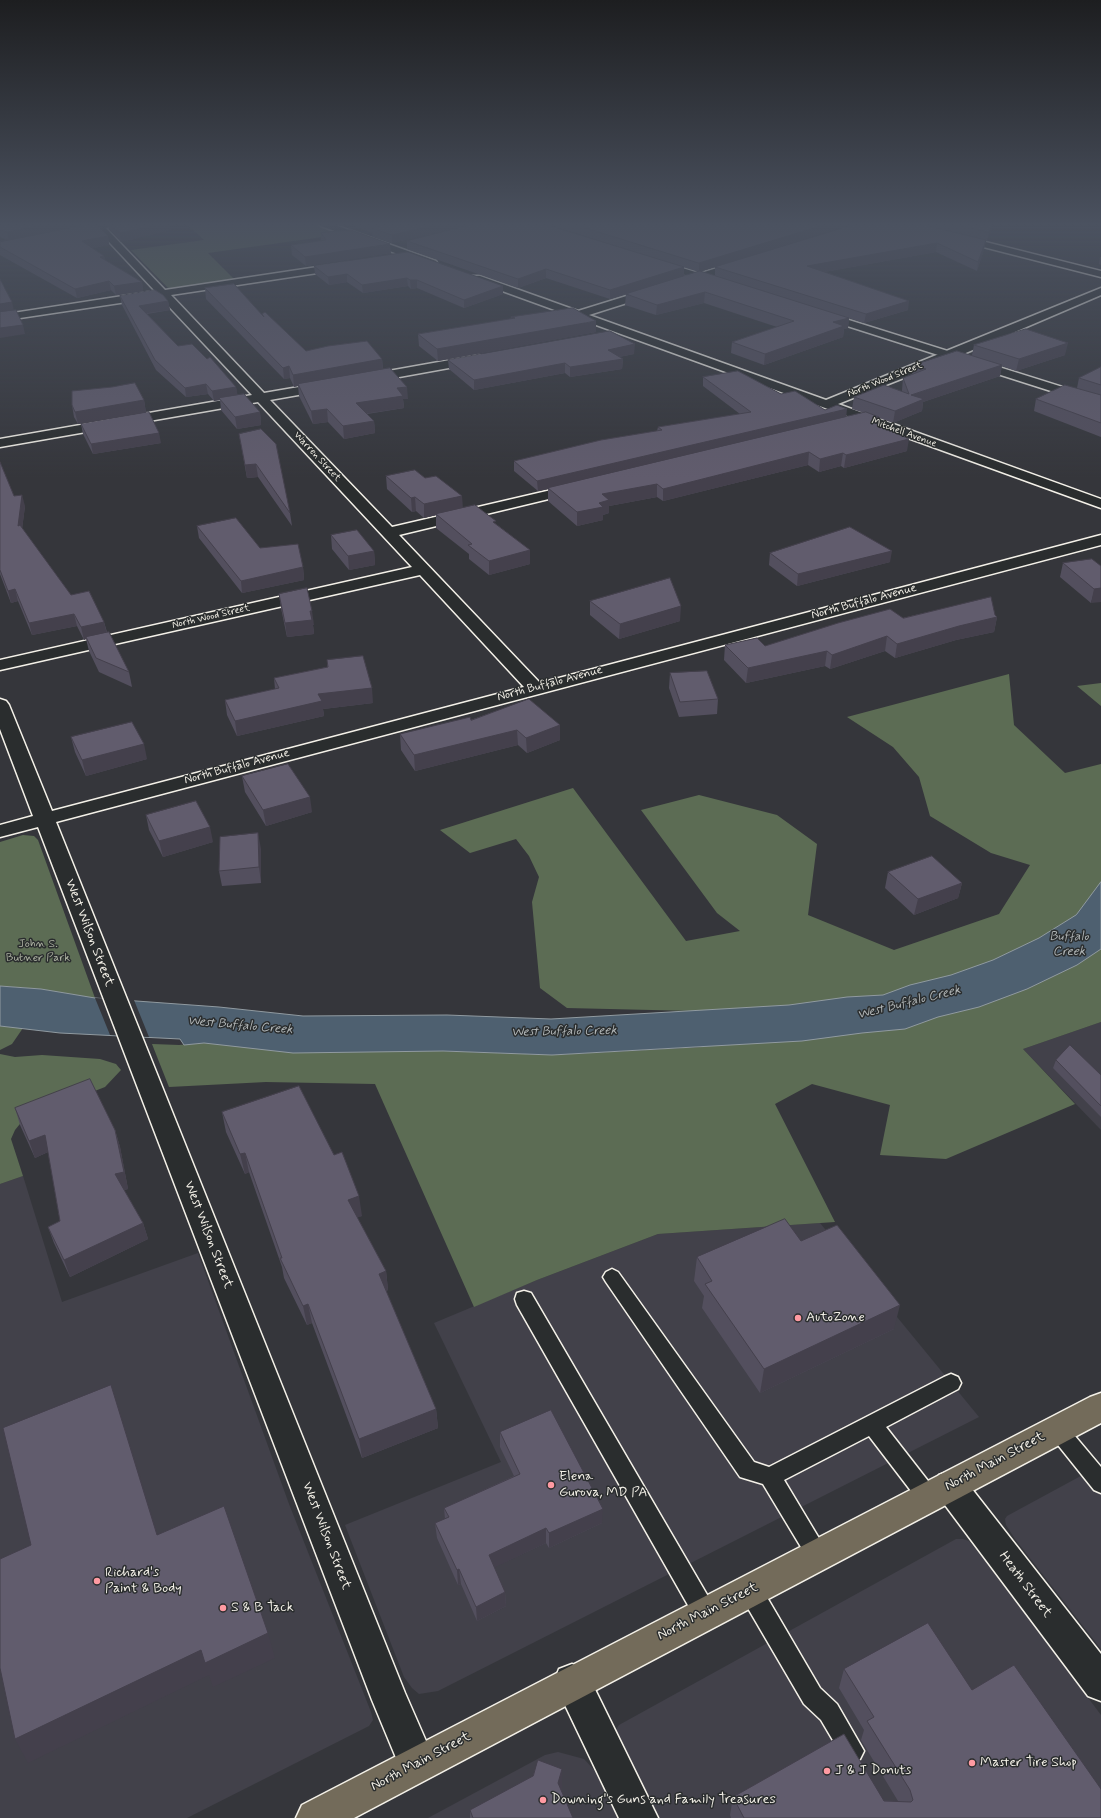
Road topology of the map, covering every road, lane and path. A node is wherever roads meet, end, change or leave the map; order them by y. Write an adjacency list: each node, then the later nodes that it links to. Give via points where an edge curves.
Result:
1 (60, 309): 8 (street)
2 (178, 309): 15 (street, Warren Street)
3 (560, 309): 7 (street, Mitchell Avenue)
4 (597, 309): 7 (street)
5 (1061, 309): 11 (street, North Wood Street)
6 (806, 310): 11 (street)
7 (577, 315): 9 (street, Mitchell Avenue)
8 (0, 318)
9 (625, 332): 10 (street); 17 (street, Mitchell Avenue)
10 (600, 337)
11 (950, 355): 16 (street); 17 (street, North Wood Street)
12 (492, 357): 13 (street)
13 (353, 382)
14 (338, 384): 15 (street)
15 (261, 398): 20 (street); 23 (street, Warren Street)
16 (1101, 403)
17 (825, 405): 18 (street, Mitchell Avenue)
18 (864, 419): 19 (street); 22 (street, Mitchell Avenue)
19 (846, 424)
20 (0, 443)
21 (594, 484): 23 (street)
22 (1101, 504)
23 (388, 533): 25 (street, Warren Street)
24 (1101, 540): 27 (street, North Buffalo Avenue)
25 (422, 570): 26 (street, North Wood Street); 27 (street, Warren Street)
26 (0, 665)
27 (535, 688): 29 (street, North Buffalo Avenue)
28 (0, 705): 29 (street, West Wilson Street)
29 (45, 819): 30 (street, North Buffalo Avenue); 45 (street, West Wilson Street)
30 (0, 831)
31 (612, 1277): 37 (lane, via 747,1470)
32 (524, 1300): 42 (lane)
33 (950, 1383): 35 (lane)
34 (1101, 1407): 36 (main road, North Main Street)
35 (872, 1424): 37 (lane); 39 (lane)
36 (1057, 1429): 38 (lane); 39 (main road, North Main Street)
37 (770, 1477): 40 (lane)
38 (1101, 1483)
39 (939, 1492): 40 (main road, North Main Street); 44 (street, Heath Street)
40 (818, 1555): 41 (main road, North Main Street)
41 (750, 1590): 42 (main road, North Main Street); 46 (lane, via 812,1696 829,1712)
42 (705, 1613): 43 (main road, North Main Street)
43 (572, 1682): 45 (main road, North Main Street); 49 (street)
44 (1101, 1684)
45 (417, 1764): 47 (main road, North Main Street)
46 (864, 1772)
47 (352, 1809): 48 (main road, North Main Street)
48 (315, 1818)
49 (639, 1818)

